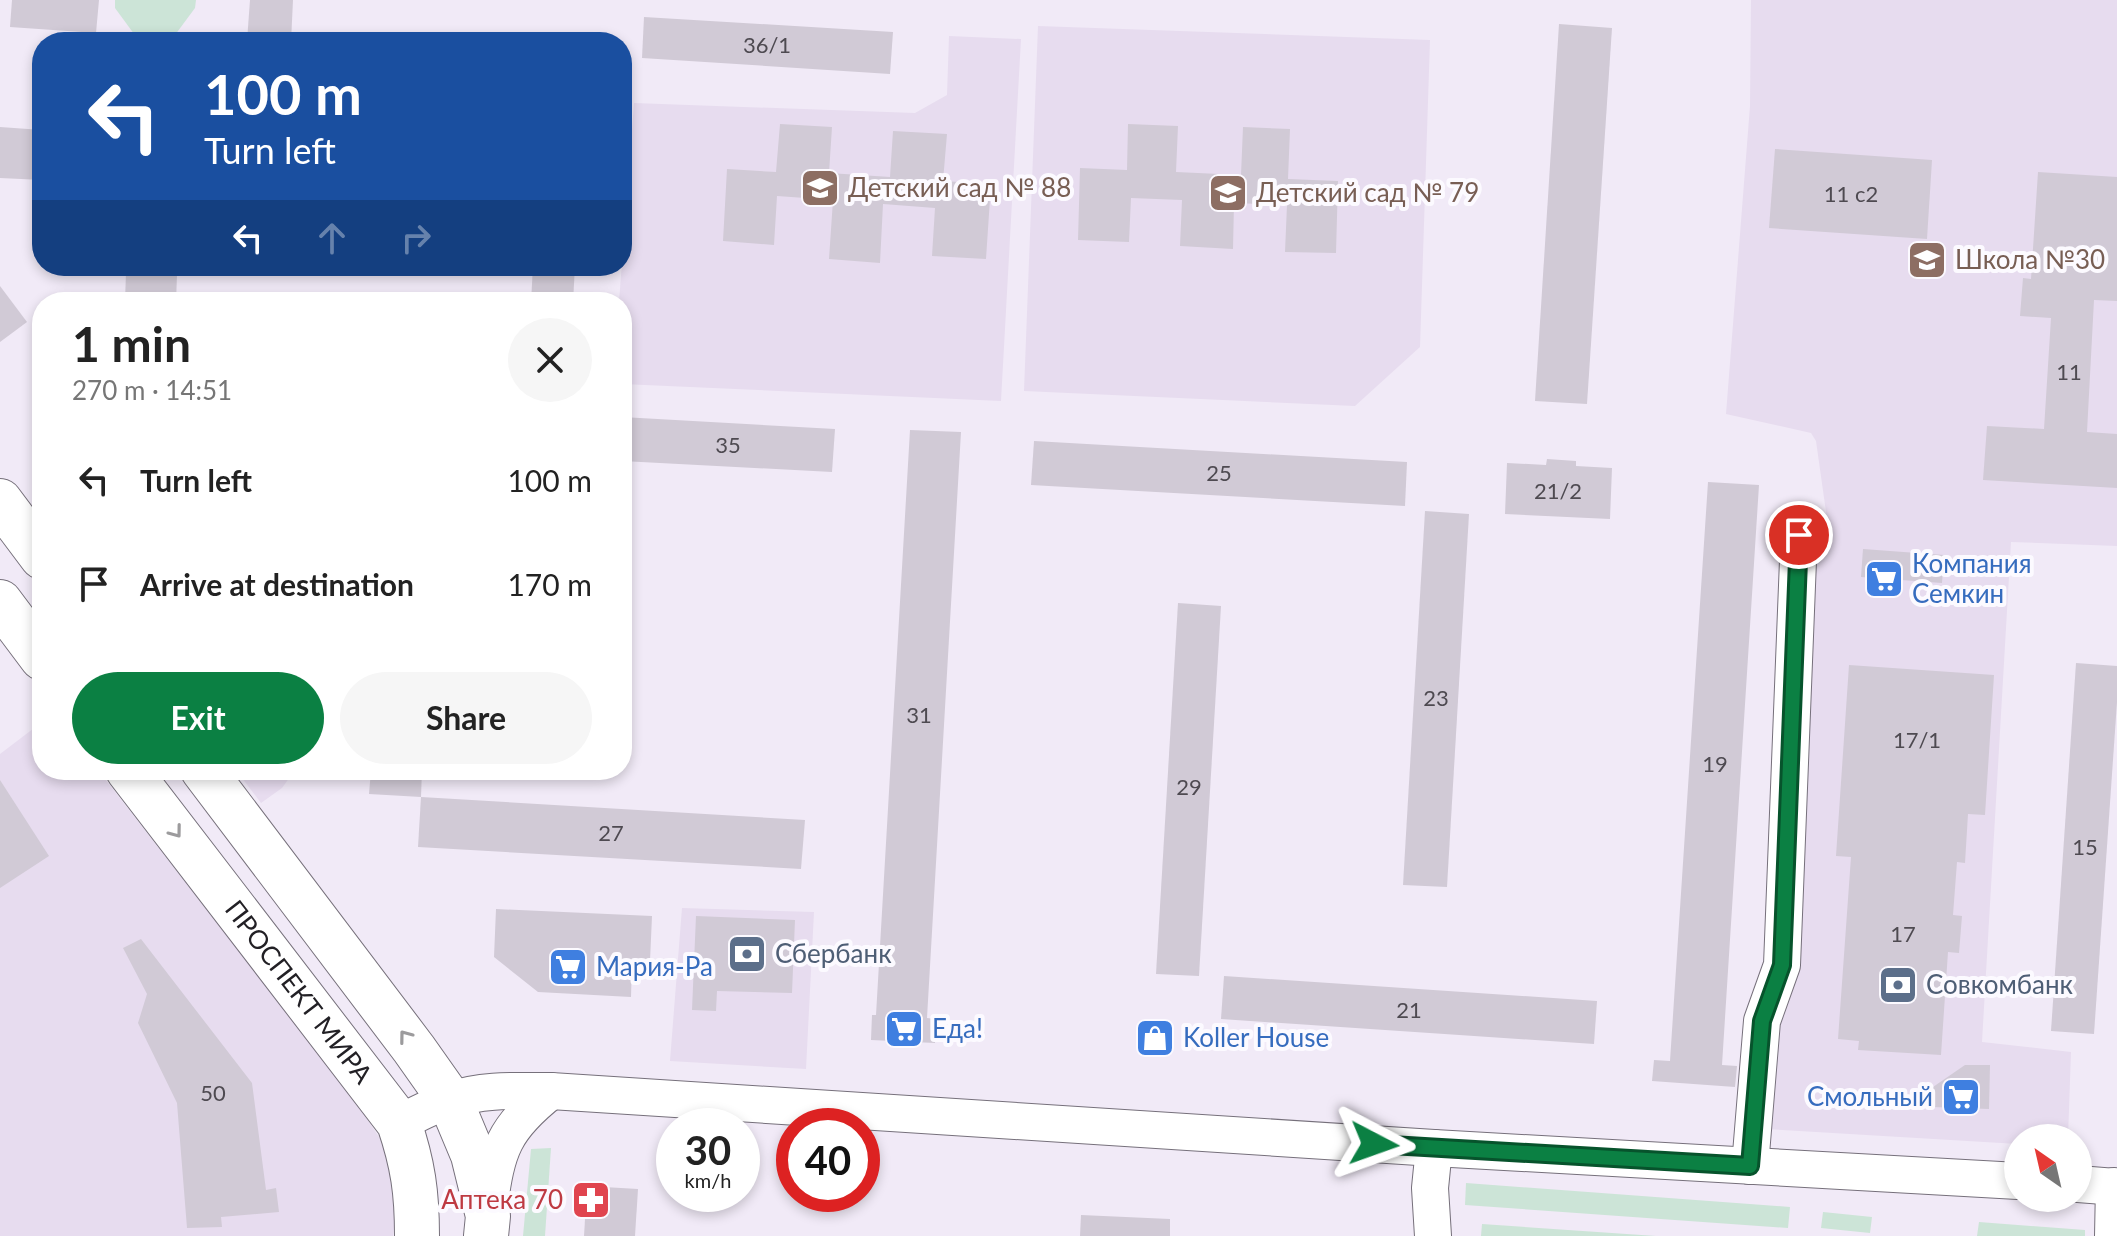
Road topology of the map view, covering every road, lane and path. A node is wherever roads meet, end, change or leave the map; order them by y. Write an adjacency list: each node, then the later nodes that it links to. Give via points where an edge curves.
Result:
1 (0, 501): 3 (main road)
2 (1799, 535): 10 (street, via 1782,965 1762,1021)
3 (32, 544)
4 (136, 780): 8 (main road, ПРОСПЕКТ МИРА, one-way to 8)
5 (211, 780): 7 (main road, one-way to 5)
6 (551, 1091): 7 (street, via 503,1091); 9 (street); 14 (street, via 523,1113 504,1140)
7 (450, 1100): 8 (street); 14 (main road, via 473,1155)
8 (399, 1123): 15 (main road, ПРОСПЕКТ МИРА, via 412,1161)
9 (1434, 1148): 10 (street); 16 (street)
10 (1750, 1166): 11 (street)
11 (2004, 1180)
12 (2092, 1185): 13 (street)
13 (2116, 1186): 17 (street)
14 (487, 1226)
15 (417, 1236)
16 (1433, 1236)
17 (2113, 1236)

